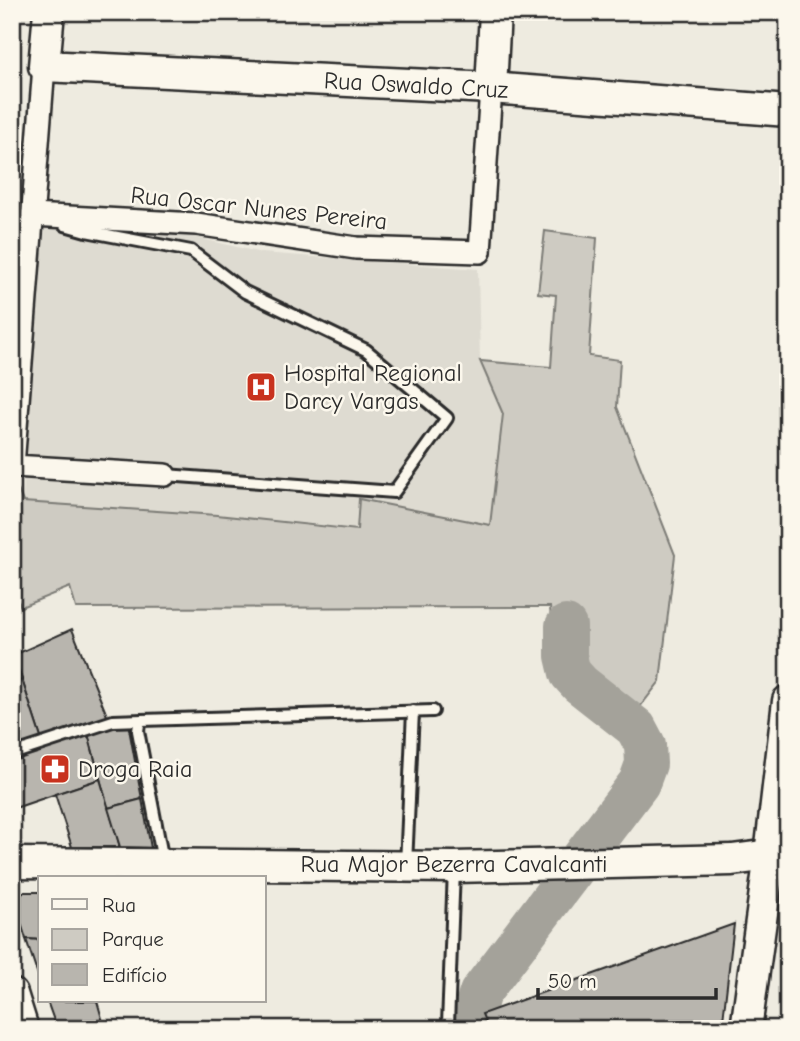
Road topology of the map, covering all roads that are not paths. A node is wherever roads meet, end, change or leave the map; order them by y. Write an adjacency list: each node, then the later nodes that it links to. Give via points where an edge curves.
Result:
1 (49, 12): 3 (main road)
2 (495, 12): 4 (main road)
3 (44, 66): 4 (main road, Rua Oswaldo Cruz); 6 (street)
4 (491, 88): 5 (main road, Rua Oswaldo Cruz); 6 (street, Rua Oscar Nunes Pereira, via 480,252 356,248 196,224)
5 (788, 111)
6 (32, 215): 7 (street, via 13,466); 7 (lane, via 86,231 191,251 245,292 366,350 447,418 394,492)
7 (165, 475)
8 (788, 701): 13 (main road)
9 (413, 711): 10 (lane); 11 (lane); 16 (lane)
10 (433, 711)
11 (142, 720): 12 (lane, via 113,721); 15 (lane, via 138,730)
12 (12, 754)
13 (779, 855): 17 (main road, Rua Major Bezerra Cavalcanti); 21 (main road)
14 (12, 863): 15 (main road, Rua Major Bezerra Cavalcanti)
15 (164, 863): 16 (main road, Rua Major Bezerra Cavalcanti)
16 (406, 866): 17 (main road, Rua Major Bezerra Cavalcanti)
17 (454, 867): 20 (lane, via 447,1024)
18 (12, 995): 19 (main road)
19 (23, 1029)
20 (451, 1029)
21 (746, 1029)

